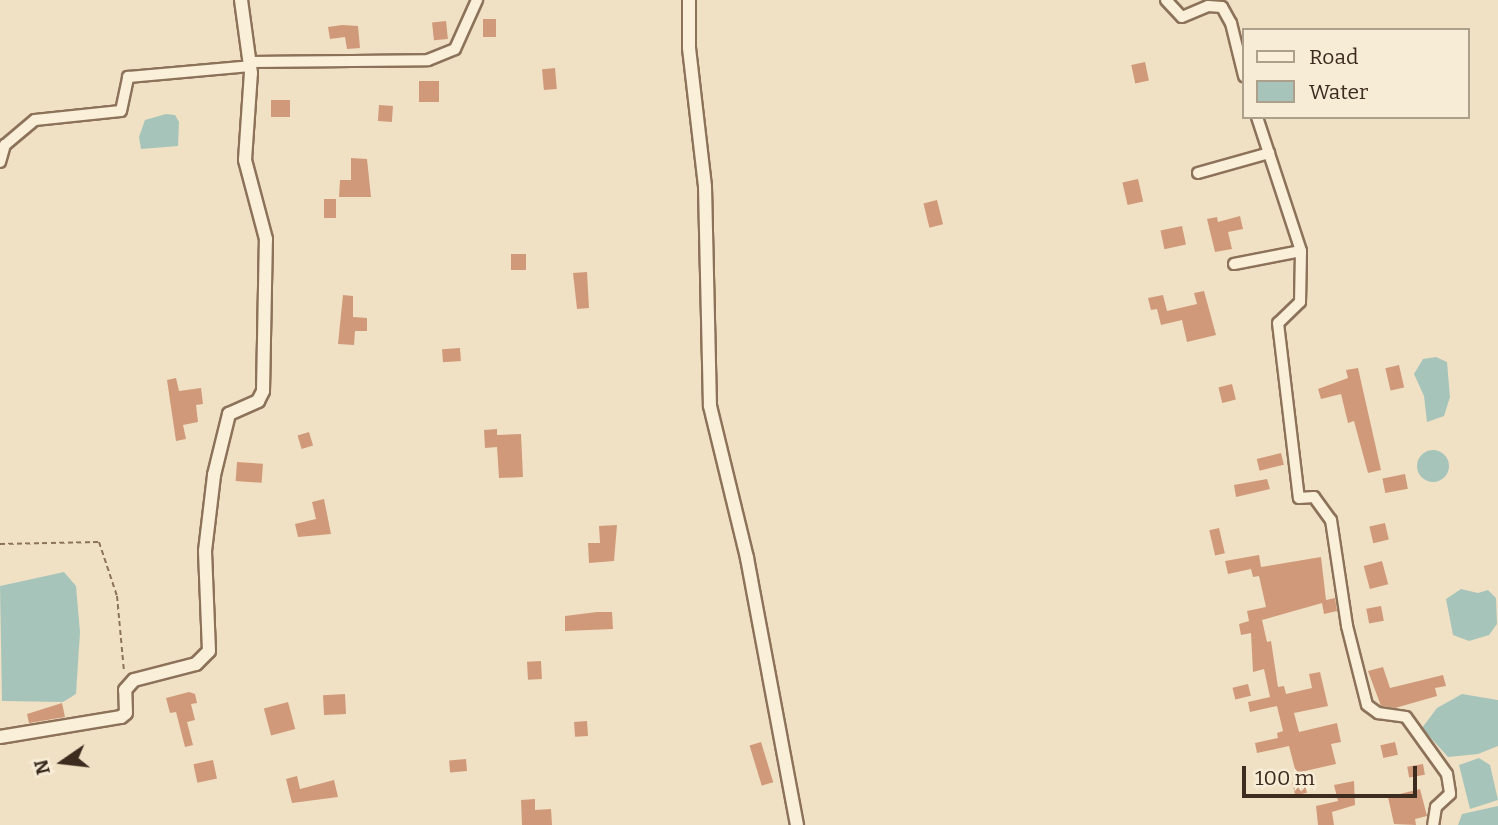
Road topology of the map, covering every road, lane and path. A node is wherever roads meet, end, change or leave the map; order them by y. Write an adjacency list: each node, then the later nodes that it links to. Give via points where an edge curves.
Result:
1 (241, 0): 5 (street)
2 (477, 0): 5 (street, via 455,49 428,60)
3 (689, 0): 16 (street, via 689,48 705,187 710,406 747,558)
4 (1166, 0): 6 (street, via 1182,17 1208,6 1222,7 1231,23)
5 (251, 64): 9 (street, via 128,77 121,111 35,120 5,145); 14 (street, via 252,113 246,160 266,239 263,391 258,401 229,414 214,475 205,551 209,651 205,659 134,680)
6 (1242, 68)
7 (1258, 119): 8 (street)
8 (1269, 153): 10 (street); 11 (street)
9 (0, 162)
10 (1198, 173)
11 (1301, 251): 12 (street); 17 (street, via 1300,302 1278,323 1299,498 1314,497 1331,520 1346,626 1367,705 1378,713 1406,717 1447,774 1450,794 1436,807)
12 (1234, 264)
13 (0, 544): 14 (path, via 99,542 117,596)
14 (125, 690): 15 (street, via 126,713 121,717)
15 (0, 737)
16 (797, 825)
17 (1433, 825)

